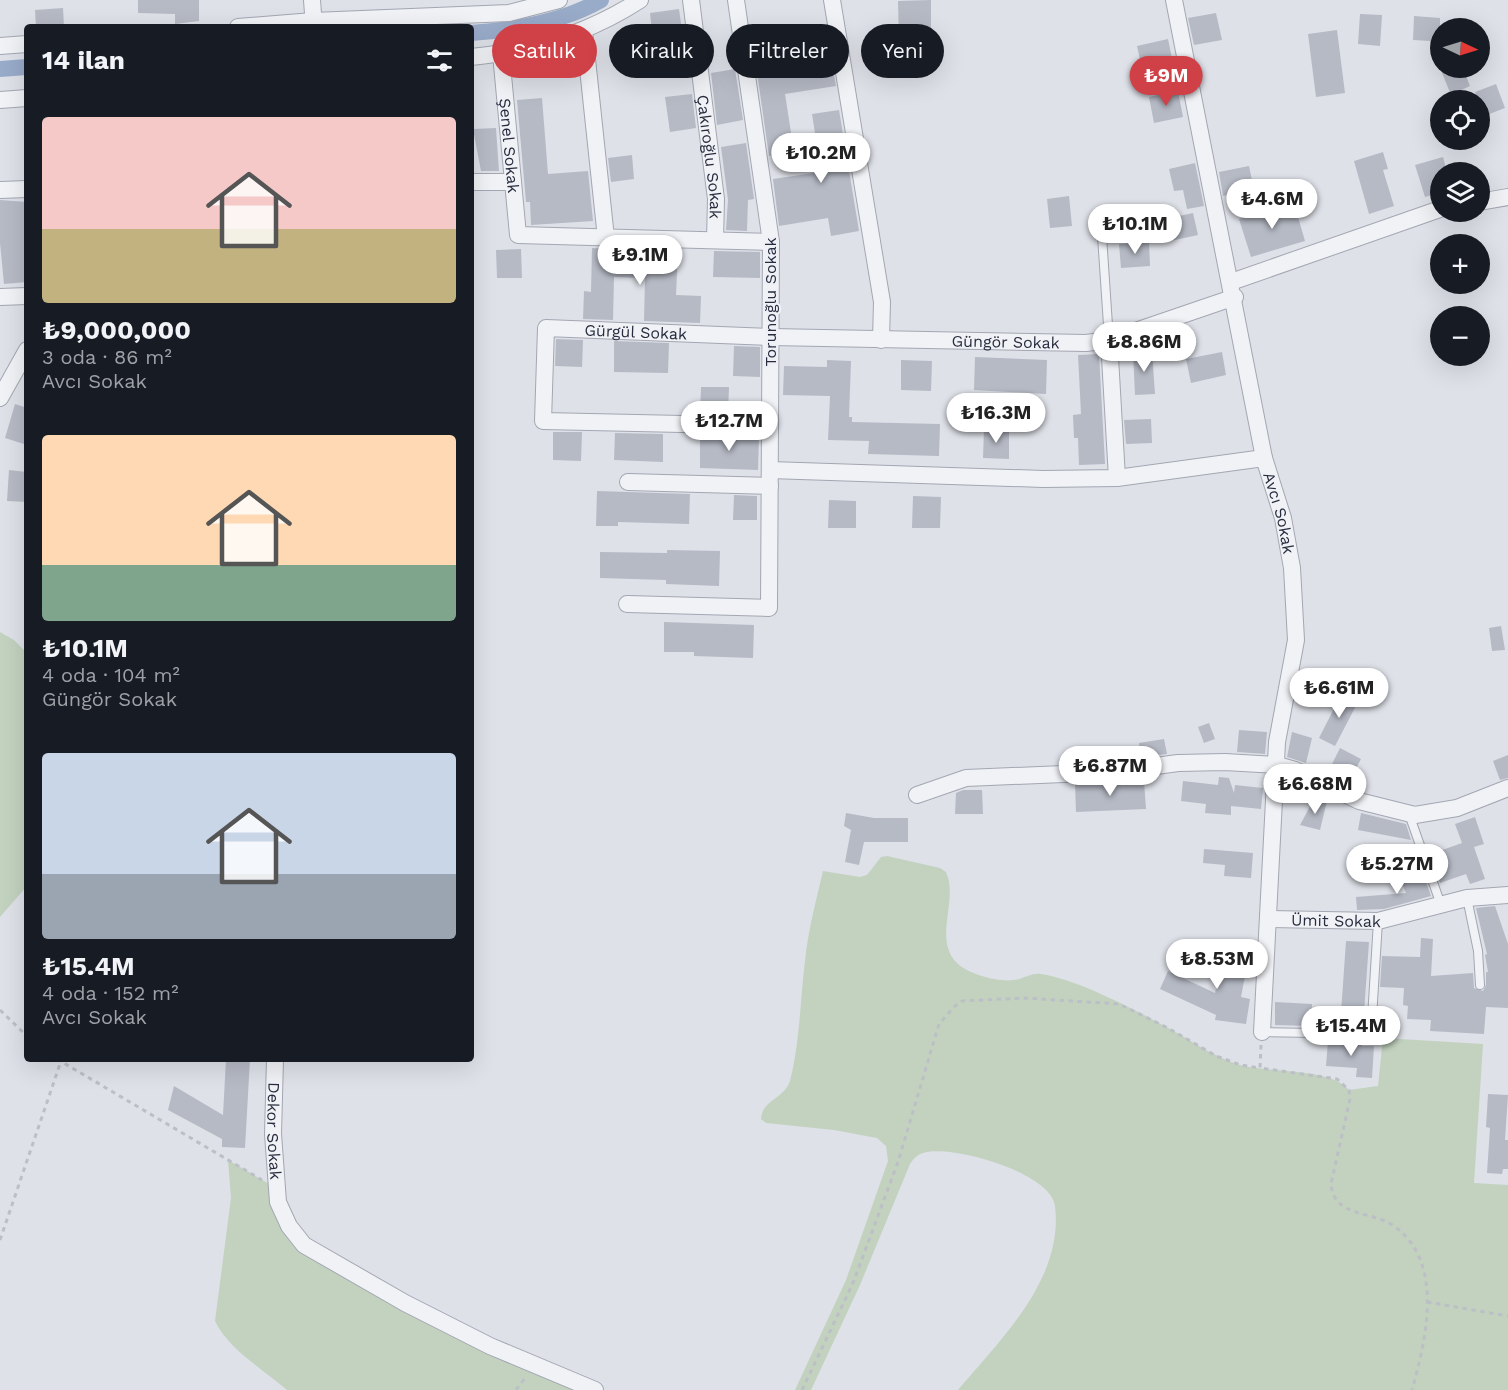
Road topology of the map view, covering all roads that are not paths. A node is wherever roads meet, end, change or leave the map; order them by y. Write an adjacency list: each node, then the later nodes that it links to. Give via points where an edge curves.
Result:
1 (312, 0): 8 (street)
2 (559, 0): 8 (street, via 498,14)
3 (640, 0): 9 (street)
4 (691, 0): 27 (street, Çakıroğlu Sokak, via 716,199)
5 (736, 0): 28 (street, Torunoğlu Sokak)
6 (832, 0): 33 (street, via 882,302)
7 (1174, 0): 29 (street, Avcı Sokak)
8 (313, 24)
9 (597, 24)
10 (24, 44): 11 (street)
11 (0, 46)
12 (492, 55): 13 (street)
13 (474, 57)
14 (503, 78): 19 (street, Şenel Sokak)
15 (589, 78): 26 (street)
16 (24, 98): 17 (street)
17 (0, 100)
18 (474, 182): 19 (street)
19 (513, 182): 26 (street, Şenel Sokak, via 518,236)
20 (24, 189): 21 (street)
21 (0, 190)
22 (1508, 197): 23 (street)
23 (1490, 200)
24 (1430, 213): 29 (street, Güngör Sokak)
25 (1101, 221): 34 (lane)
26 (606, 238): 27 (street)
27 (715, 240): 28 (street)
28 (771, 242): 32 (street, Torunoğlu Sokak)
29 (1233, 290): 34 (street, Güngör Sokak); 38 (street, Avcı Sokak)
30 (24, 296): 31 (street)
31 (0, 297)
32 (771, 337): 33 (street, Güngör Sokak); 37 (street, Torunoğlu Sokak); 37 (street, Gürgül Sokak, via 546,328 543,421)
33 (881, 340): 34 (street, Güngör Sokak)
34 (1109, 340): 40 (street)
35 (24, 355): 36 (street)
36 (1, 392)
37 (770, 426): 39 (street, Torunoğlu Sokak)
38 (1264, 458): 40 (street); 43 (street, Avcı Sokak, via 1283,518 1296,609 1293,665 1282,709)
39 (770, 478): 40 (street); 41 (street); 42 (street, Torunoğlu Sokak, via 769,608)
40 (1117, 478)
41 (628, 482)
42 (627, 604)
43 (1277, 765): 45 (street, via 1178,763 1112,772 996,775 948,783); 46 (street, via 1310,776 1359,801); 50 (street, Avcı Sokak)
44 (1508, 788): 46 (street, via 1457,808)
45 (917, 795)
46 (1408, 814): 49 (lane)
47 (1508, 895): 48 (street, Ümit Sokak)
48 (1467, 898): 49 (street, Ümit Sokak); 52 (lane, via 1478,951)
49 (1441, 905): 51 (street, Ümit Sokak)
50 (1268, 919): 51 (street, Ümit Sokak); 53 (street, Avcı Sokak)
51 (1378, 921): 53 (lane, via 1371,1034)
52 (1480, 985)
53 (1262, 1032)
54 (275, 1062): 55 (street, Dekor Sokak, via 273,1134 277,1195 289,1226 304,1245 490,1346)
55 (595, 1390)

